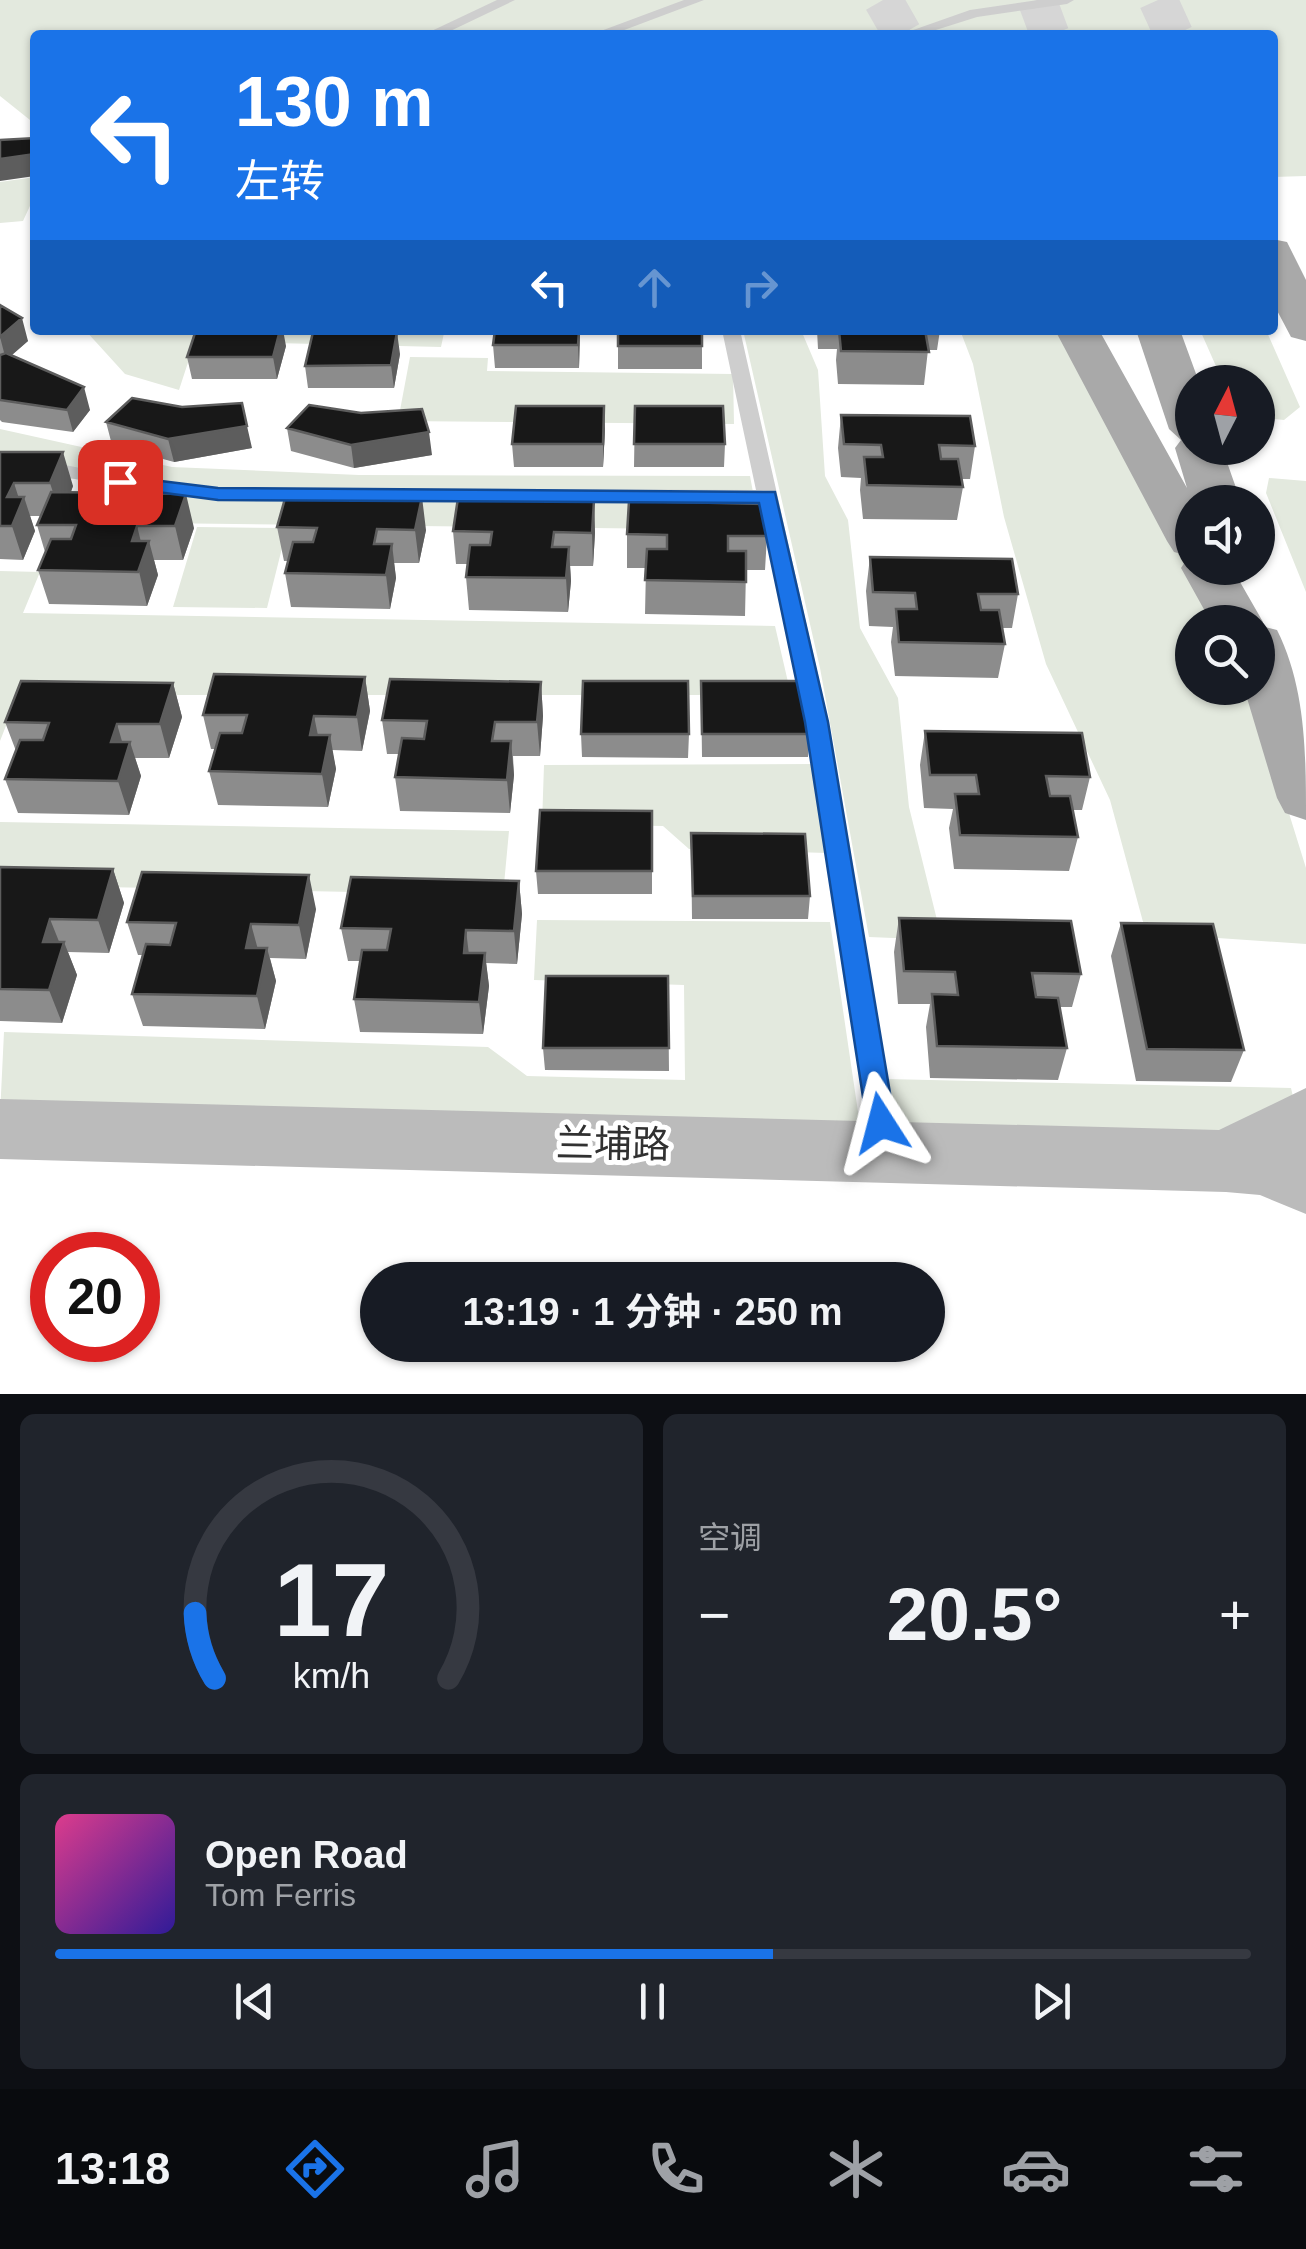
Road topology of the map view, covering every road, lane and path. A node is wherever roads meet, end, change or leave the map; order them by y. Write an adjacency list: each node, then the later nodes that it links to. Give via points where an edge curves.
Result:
1 (508, 0): 4 (lane)
2 (697, 0): 5 (lane)
3 (1067, 0): 6 (lane, via 975,13)
4 (441, 30)
5 (611, 30)
6 (922, 30)
7 (1278, 264): 8 (main road)
8 (1306, 328)
9 (732, 335): 14 (lane)
10 (1080, 335): 15 (main road)
11 (1160, 335): 12 (main road)
12 (1175, 379)
13 (0, 458): 14 (lane, via 218,494)
14 (768, 496): 20 (lane, via 816,722)
15 (1175, 510)
16 (1275, 704): 17 (main road)
17 (1306, 798)
18 (1306, 1118): 21 (main road)
19 (0, 1129): 20 (main road, 兰埔路)
20 (886, 1151): 21 (main road, 兰埔路)
21 (1226, 1161): 22 (main road, 兰埔路, via 1266,1165)
22 (1306, 1183)

